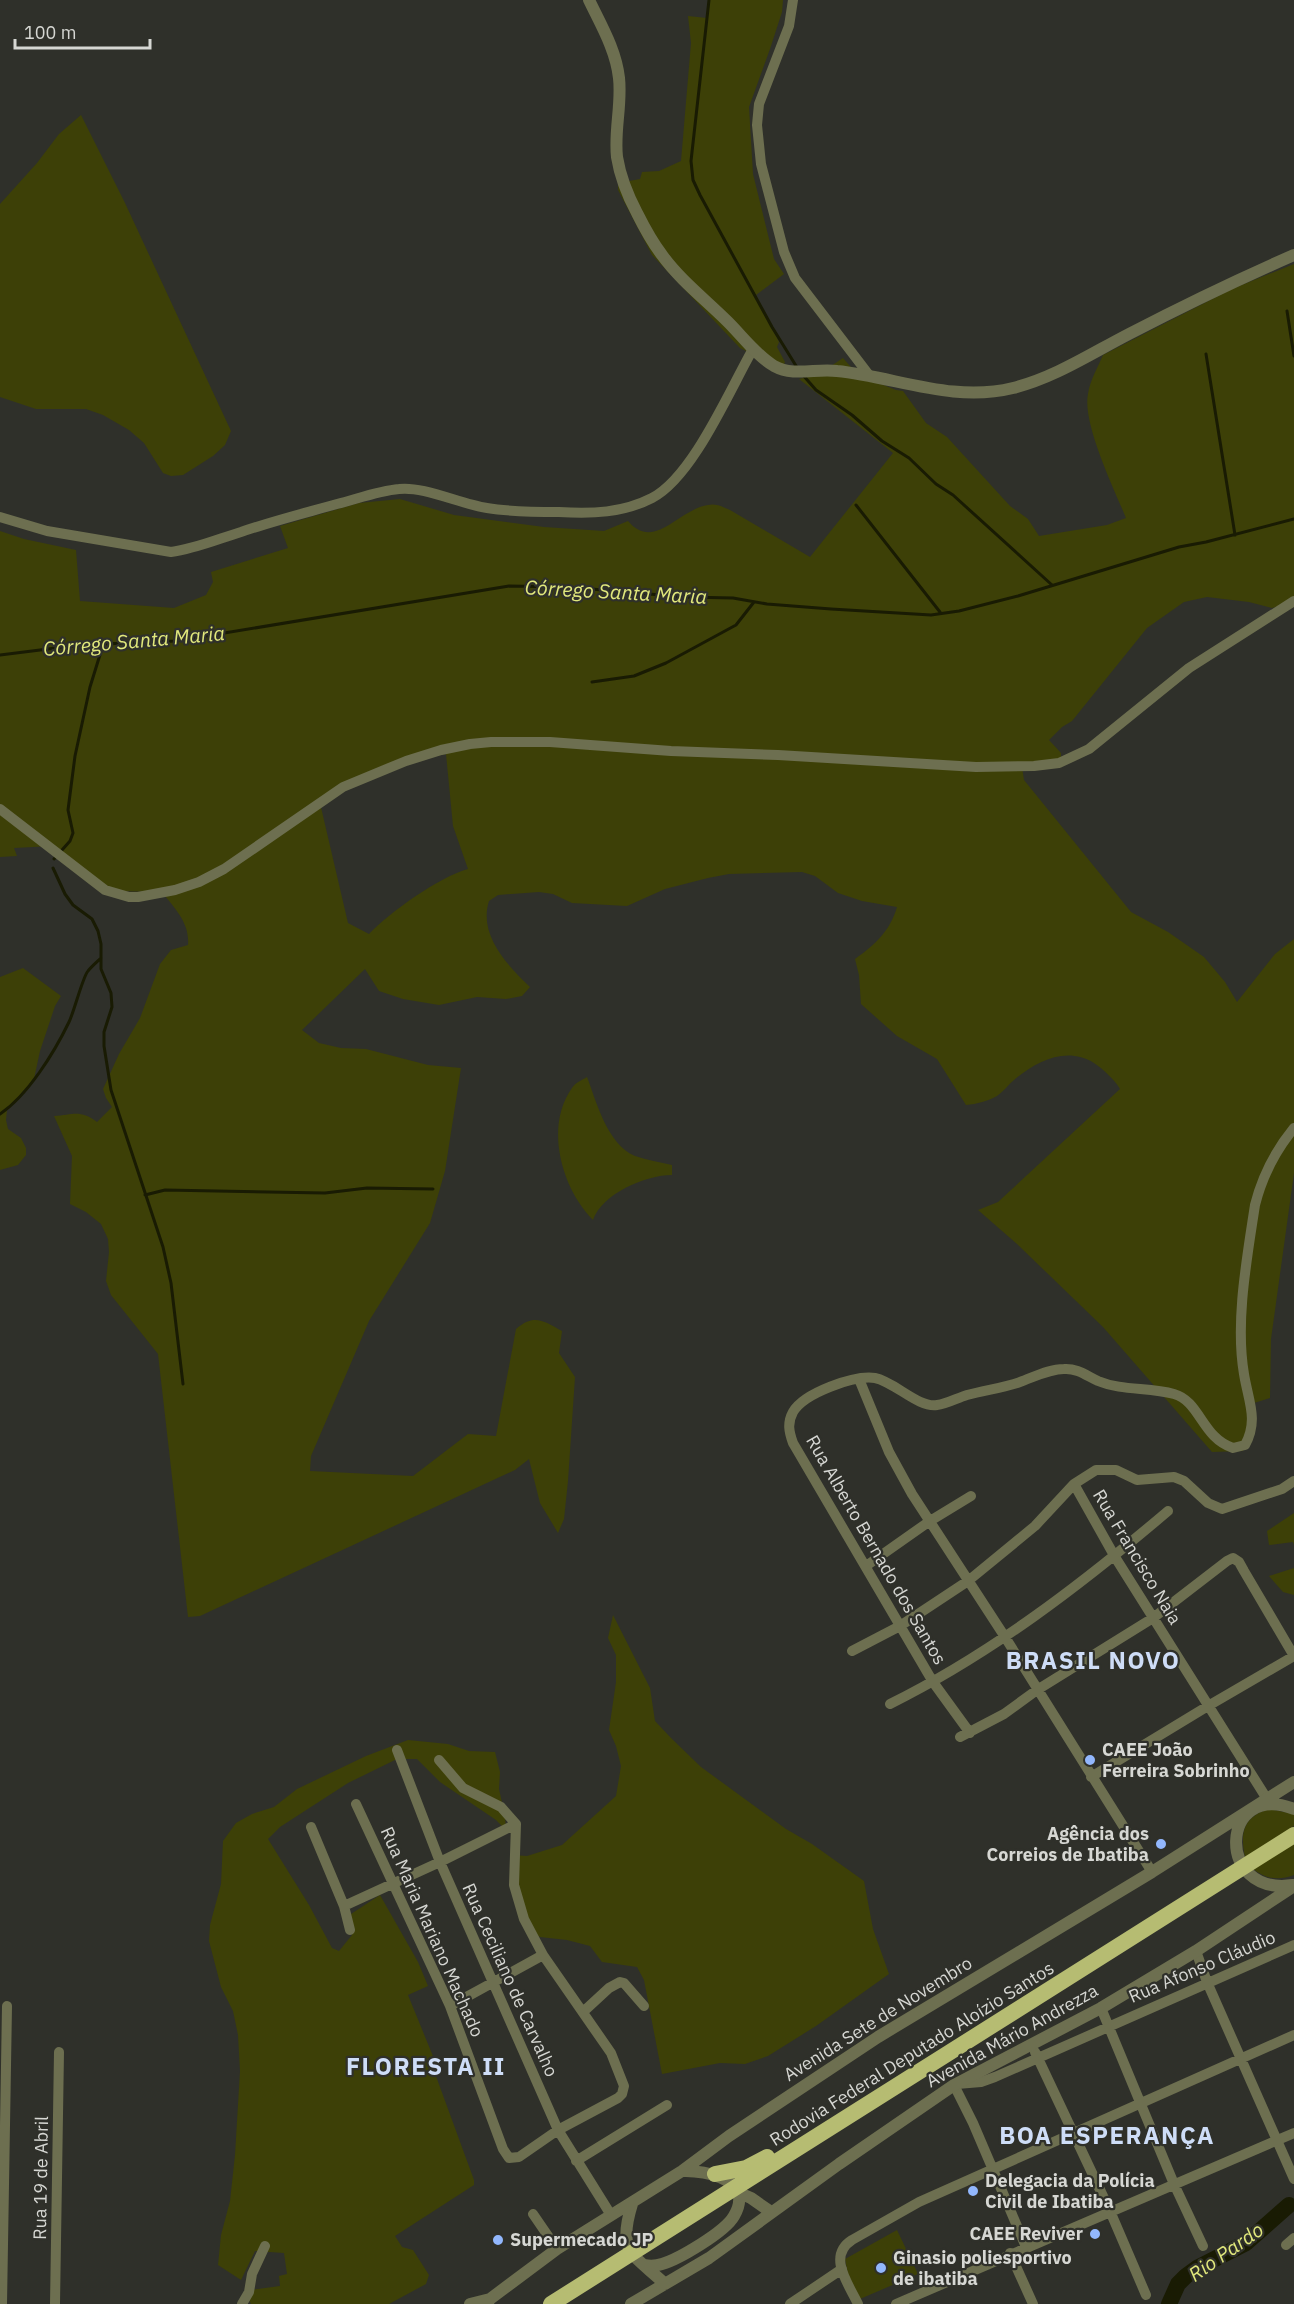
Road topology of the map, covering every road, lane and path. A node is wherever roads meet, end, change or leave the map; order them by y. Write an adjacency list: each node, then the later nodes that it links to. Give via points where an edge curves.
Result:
1 (793, 0): 5 (street, via 789,26 759,104 761,164 784,252 795,278)
2 (592, 3): 4 (street, via 620,80 617,156 637,213 662,256)
3 (1294, 255): 5 (street, via 1067,367 1014,388 941,390)
4 (753, 349): 5 (street, via 774,366 795,372 837,370); 6 (street, via 693,457 678,476 655,497 611,512 498,510 402,488 171,552 47,531)
5 (869, 375)
6 (0, 517)
7 (1294, 601): 8 (street, via 1189,668 1089,749 1059,763 976,767 540,742 470,744 406,761 343,787 224,869 176,890 138,897 105,890)
8 (0, 809)
9 (1294, 1128): 10 (street, via 1259,1190 1253,1222 1242,1330 1241,1358 1253,1417 1245,1445 1233,1448 1220,1441 1184,1398 1109,1385 1071,1369 934,1406 886,1381)
10 (859, 1379): 15 (street, via 899,1472); 17 (street, Rua Alberto Bernado dos Santos, via 829,1387 804,1401 792,1414 789,1425 793,1443)
11 (1294, 1481): 12 (street, via 1227,1509 1214,1507 1184,1480 1174,1477 1137,1480 1106,1469 1096,1470)
12 (1074, 1484): 16 (street, Rua Francisco Naia); 18 (street, via 1035,1526)
13 (971, 1496): 15 (street)
14 (1168, 1511): 16 (street)
15 (930, 1521): 17 (street); 18 (street)
16 (1115, 1557): 19 (street, Rua Francisco Naia); 21 (street)
17 (866, 1566): 20 (street, Rua Alberto Bernado dos Santos)
18 (968, 1581): 20 (street); 21 (street)
19 (1153, 1618): 23 (street, via 1233,1558); 25 (street); 27 (street, Rua Francisco Naia)
20 (900, 1626): 22 (street); 24 (street, Rua Alberto Bernado dos Santos)
21 (1005, 1637): 24 (street); 25 (street)
22 (852, 1651)
23 (1294, 1656): 27 (street)
24 (933, 1682): 25 (street, Rua Alberto Bernado dos Santos, via 965,1735); 26 (street)
25 (1037, 1690): 30 (street)
26 (890, 1704)
27 (1208, 1706): 30 (street); 32 (street, Rua Francisco Naia)
28 (397, 1750): 41 (street, Rua Ceciliano de Carvalho)
29 (439, 1760): 36 (street, via 463,1788 501,1808)
30 (1091, 1777): 42 (street)
31 (1293, 1783): 32 (street, Avenida Sete de Novembro); 35 (street)
32 (1267, 1799): 34 (street, Avenida Sete de Novembro)
33 (356, 1803): 44 (street, Rua Maria Mariano Machado)
34 (1254, 1807): 35 (street, via 1270,1804); 39 (street, Avenida Sete de Novembro); 40 (street, via 1236,1833)
35 (1294, 1809)
36 (516, 1824): 41 (street); 51 (street, via 515,1892)
37 (311, 1827): 46 (street)
38 (1294, 1835): 40 (highway, Rodovia Federal Deputado Aloízio Santos)
39 (1200, 1841): 40 (street, via 1220,1837 1232,1846); 42 (street, Avenida Sete de Novembro)
40 (1240, 1861): 43 (street); 72 (highway, Rodovia Federal Deputado Aloízio Santos)
41 (440, 1862): 44 (street); 52 (street, Rua Ceciliano de Carvalho)
42 (1152, 1872): 75 (street, Avenida Sete de Novembro, via 893,2027)
43 (1258, 1881): 45 (street); 47 (street, via 1260,1896)
44 (392, 1883): 46 (street); 55 (street, Rua Maria Mariano Machado)
45 (1294, 1886): 47 (street, Avenida Mário Andrezza)
46 (344, 1906): 48 (street)
47 (1256, 1910): 50 (street, Avenida Mário Andrezza)
48 (350, 1930)
49 (1294, 1945): 53 (street, Rua Afonso Cláudio)
50 (1196, 1951): 53 (street); 57 (street, Avenida Mário Andrezza)
51 (543, 1954): 52 (street); 58 (street)
52 (494, 1982): 55 (street); 68 (street, Rua Ceciliano de Carvalho)
53 (1208, 1982): 59 (street, Rua Afonso Cláudio); 64 (street)
54 (7, 2006): 96 (street)
55 (450, 2006): 68 (street, Rua Maria Mariano Machado, via 502,2149 509,2158 526,2152)
56 (644, 2006): 58 (street, via 620,1982)
57 (1101, 2008): 59 (street); 61 (street, Avenida Mário Andrezza)
58 (583, 2012): 68 (street, via 611,2053 624,2086 618,2098)
59 (1108, 2026): 63 (street, Rua Afonso Cláudio); 66 (street)
60 (1294, 2035): 64 (street)
61 (1032, 2045): 63 (street); 65 (street, Avenida Mário Andrezza)
62 (59, 2052): 97 (street, Rua 19 de Abril)
63 (1038, 2057): 65 (street, Rua Afonso Cláudio, via 981,2082); 69 (street)
64 (1241, 2057): 66 (street); 71 (street)
65 (956, 2084): 74 (street); 82 (street, Avenida Mário Andrezza)
66 (1140, 2103): 69 (street); 78 (street)
67 (667, 2105): 73 (street)
68 (558, 2130): 73 (street, Rua Ceciliano de Carvalho)
69 (1074, 2133): 74 (street); 81 (street)
70 (1294, 2133): 71 (street)
71 (1278, 2140): 77 (street); 78 (street)
72 (804, 2145): 76 (highway, via 777,2152 746,2168); 79 (highway, Rodovia Federal Deputado Aloízio Santos)
73 (576, 2161): 84 (street, Rua Ceciliano de Carvalho)
74 (993, 2168): 87 (street); 91 (street, via 918,2202 844,2245 840,2252)
75 (682, 2171): 76 (street); 80 (street, Avenida Sete de Novembro)
76 (715, 2174): 79 (street)
77 (1294, 2179)
78 (1174, 2184): 81 (street); 86 (street)
79 (736, 2190): 82 (street); 90 (highway, Rodovia Federal Deputado Aloízio Santos); 90 (street, via 738,2207 726,2225 662,2264 652,2266)
80 (632, 2204): 84 (street, Avenida Sete de Novembro); 90 (street, via 626,2228 627,2246)
81 (1110, 2211): 87 (street); 93 (street)
82 (771, 2212): 92 (street, Avenida Mário Andrezza, via 709,2258)
83 (533, 2214): 88 (street)
84 (611, 2215): 88 (street, Avenida Sete de Novembro)
85 (265, 2246): 98 (street)
86 (1203, 2246)
87 (1026, 2247): 89 (street)
88 (557, 2249): 94 (street, Avenida Sete de Novembro)
89 (1010, 2253): 95 (street); 105 (street)
90 (638, 2260): 92 (street); 100 (highway, Rodovia Federal Deputado Aloízio Santos, via 606,2268)
91 (842, 2270): 102 (street); 103 (street)
92 (665, 2284): 101 (street, Avenida Mário Andrezza)
93 (1146, 2295)
94 (489, 2301): 99 (street, Avenida Sete de Novembro)
95 (910, 2301): 104 (street)
96 (2, 2304)
97 (55, 2304)
98 (242, 2304)
99 (471, 2304)
100 (551, 2304)
101 (631, 2304)
102 (790, 2304)
103 (858, 2304)
104 (896, 2304)
105 (1033, 2304)

